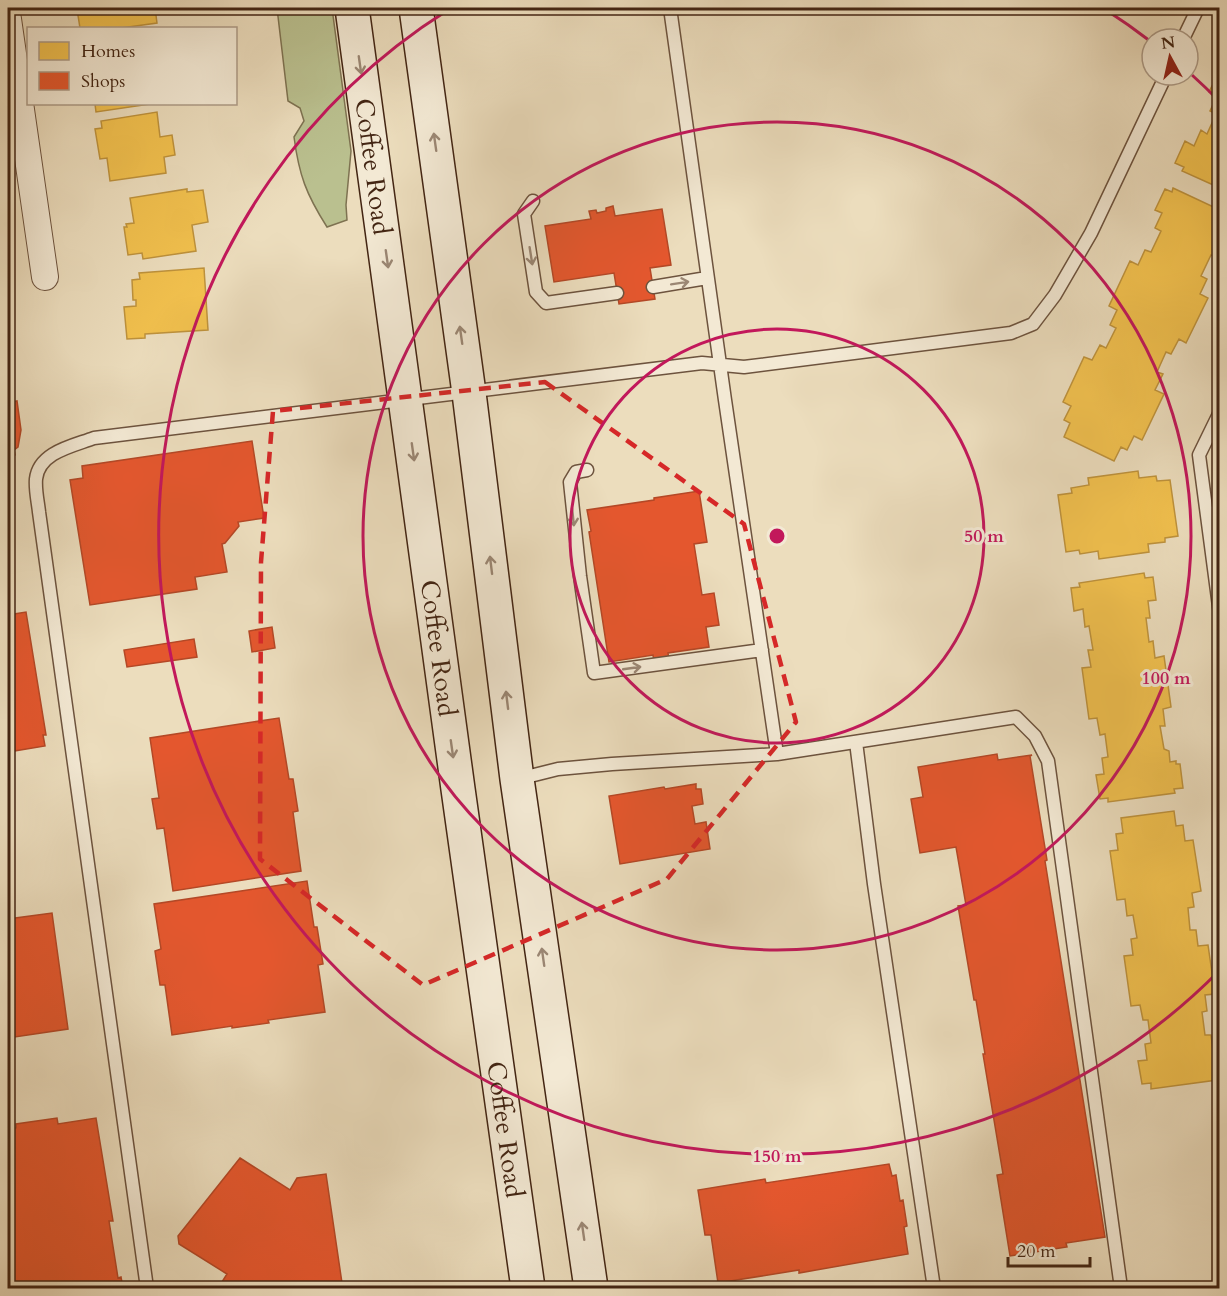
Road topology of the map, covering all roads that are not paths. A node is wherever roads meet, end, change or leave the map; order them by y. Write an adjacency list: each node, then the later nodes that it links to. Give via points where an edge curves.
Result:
1 (352, 8): 15 (main road, Coffee Road, one-way to 15)
2 (416, 8): 14 (main road, one-way to 2)
3 (670, 8): 10 (lane)
4 (1198, 8): 6 (lane)
5 (8, 18): 9 (street)
6 (1189, 27)
7 (1160, 87): 13 (lane, via 1091,233 1033,324 1011,333 744,367)
8 (533, 201): 12 (lane, one-way to 12, via 524,214 536,292 546,303)
9 (45, 277)
10 (707, 279): 11 (lane, one-way to 10); 13 (lane)
11 (653, 287)
12 (617, 293)
13 (720, 365): 14 (lane, via 702,363); 19 (lane)
14 (469, 393): 15 (lane); 22 (main road, one-way to 14)
15 (406, 399): 23 (lane, via 94,438 60,451 41,464 36,479); 24 (main road, Coffee Road, one-way to 24)
16 (1220, 412): 18 (lane, via 1199,455)
17 (587, 470): 19 (lane, one-way to 19, via 576,472 570,482 594,673)
18 (1220, 614)
19 (762, 650): 21 (lane)
20 (856, 742): 21 (lane); 26 (lane); 27 (lane, via 1016,717 1035,736 1048,761)
21 (777, 754): 22 (lane, via 612,764)
22 (517, 779): 25 (main road, one-way to 22)
23 (147, 1288)
24 (528, 1288)
25 (591, 1288)
26 (934, 1288)
27 (1121, 1288)

